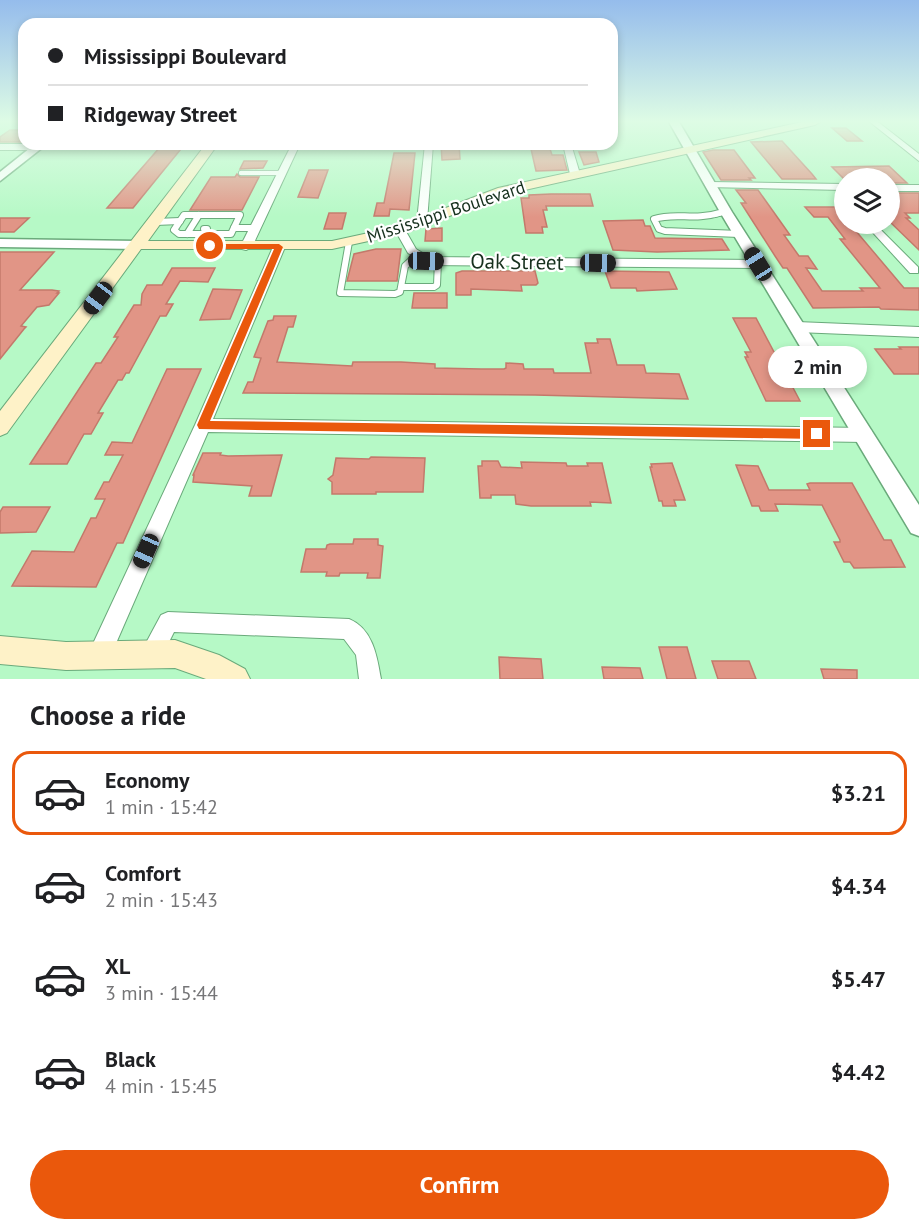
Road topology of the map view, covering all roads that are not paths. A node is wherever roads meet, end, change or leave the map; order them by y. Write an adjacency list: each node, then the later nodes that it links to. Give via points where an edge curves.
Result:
1 (30, 154): 11 (street)
2 (205, 154): 20 (main road)
3 (291, 154): 9 (street)
4 (428, 154): 19 (street)
5 (570, 154): 10 (street)
6 (664, 154): 10 (main road, Mississippi Boulevard)
7 (692, 154): 12 (street)
8 (242, 173): 9 (lane)
9 (282, 173): 22 (street)
10 (575, 174): 19 (main road, Mississippi Boulevard, via 503,191)
11 (0, 178)
12 (710, 185): 13 (street); 16 (street)
13 (834, 187)
14 (900, 188): 15 (street)
15 (919, 188)
16 (726, 212): 25 (street); 25 (lane, via 704,218 654,219 659,229 665,231)
17 (199, 215): 18 (lane, via 184,215); 21 (lane, via 240,215); 23 (lane)
18 (180, 221): 20 (lane); 23 (lane, via 174,230 179,234)
19 (422, 221): 24 (main road, Mississippi Boulevard)
20 (155, 222): 30 (main road)
21 (234, 228): 22 (lane); 27 (lane, via 231,234)
22 (255, 228): 31 (street)
23 (190, 230): 27 (lane)
24 (400, 230): 28 (main road, Mississippi Boulevard); 33 (street)
25 (739, 234): 35 (street)
26 (880, 234): 36 (street)
27 (209, 236): 30 (main road, Mississippi Boulevard); 31 (main road, Mississippi Boulevard)
28 (349, 242): 32 (main road, Mississippi Boulevard); 37 (lane, via 340,292 395,294)
29 (0, 243): 30 (street, Mississippi Boulevard)
30 (138, 245): 40 (main road)
31 (246, 247): 32 (main road, Mississippi Boulevard)
32 (279, 247): 41 (street)
33 (417, 255): 34 (street, Oak Street, via 426,261); 37 (lane, via 405,266)
34 (438, 261): 35 (street, Oak Street); 37 (lane, via 434,287)
35 (758, 264): 38 (street)
36 (914, 270)
37 (403, 287)
38 (797, 327): 39 (street); 42 (street)
39 (919, 332)
40 (2, 422)
41 (203, 425): 42 (street); 45 (street)
42 (864, 435): 43 (street)
43 (919, 525)
44 (0, 650): 45 (main road)
45 (99, 656): 46 (main road)
46 (150, 656): 47 (main road, via 176,654); 48 (street, via 168,622 349,628 366,651)
47 (235, 679)
48 (370, 679)

